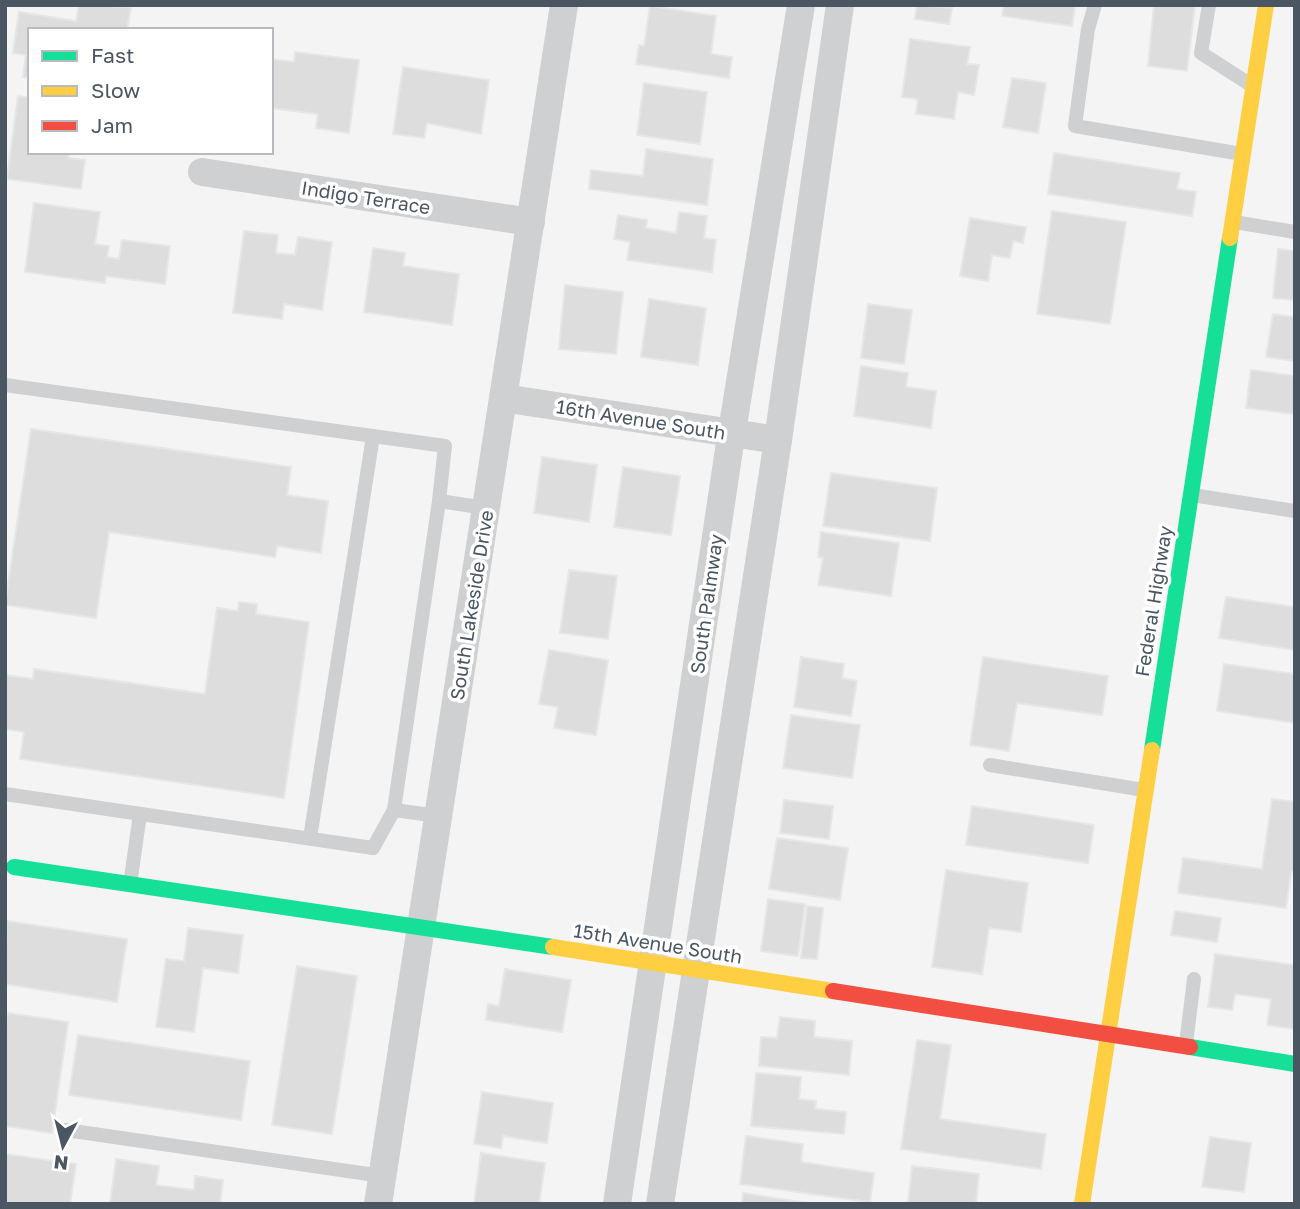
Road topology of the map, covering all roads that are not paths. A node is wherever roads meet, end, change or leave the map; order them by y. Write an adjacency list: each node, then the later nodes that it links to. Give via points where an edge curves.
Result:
1 (564, 5): 10 (street, South Lakeside Drive)
2 (801, 5): 15 (street, South Palmway)
3 (840, 5): 17 (street)
4 (1095, 5): 8 (lane, via 1075,126)
5 (1209, 5): 7 (lane, via 1201,53)
6 (1266, 5): 7 (street, Federal Highway)
7 (1253, 86): 8 (street, Federal Highway)
8 (1243, 154): 11 (street, Federal Highway)
9 (202, 172): 10 (street, Indigo Terrace)
10 (531, 222): 14 (street, South Lakeside Drive)
11 (1232, 222): 12 (lane); 18 (street, Federal Highway)
12 (1295, 232)
13 (5, 384): 16 (lane)
14 (503, 398): 15 (street, 16th Avenue South); 20 (street, South Lakeside Drive)
15 (732, 433): 17 (street, 16th Avenue South); 32 (street, South Palmway)
16 (373, 436): 19 (lane, via 445,446); 28 (lane)
17 (778, 440): 33 (street)
18 (1190, 495): 21 (lane); 23 (street, Federal Highway)
19 (439, 501): 20 (lane); 25 (lane)
20 (486, 508): 27 (street, South Lakeside Drive)
21 (1295, 511)
22 (990, 765): 23 (lane)
23 (1145, 790): 35 (street, Federal Highway)
24 (5, 794): 26 (lane)
25 (394, 810): 27 (lane); 28 (lane, via 373,848)
26 (141, 814): 28 (lane); 30 (lane)
27 (438, 816): 31 (street, South Lakeside Drive)
28 (310, 838)
29 (14, 867): 30 (street, 15th Avenue South)
30 (130, 886): 31 (street, 15th Avenue South)
31 (421, 927): 32 (street, 15th Avenue South); 39 (street, South Lakeside Drive)
32 (653, 963): 33 (street, 15th Avenue South); 40 (street, South Palmway)
33 (697, 970): 35 (street, 15th Avenue South); 41 (street)
34 (1194, 979): 36 (lane)
35 (1108, 1033): 36 (street, 15th Avenue South); 42 (street, Federal Highway)
36 (1185, 1046): 37 (street, 15th Avenue South)
37 (1295, 1063)
38 (66, 1130): 39 (lane)
39 (380, 1190)
40 (617, 1204)
41 (660, 1204)
42 (1082, 1204)

